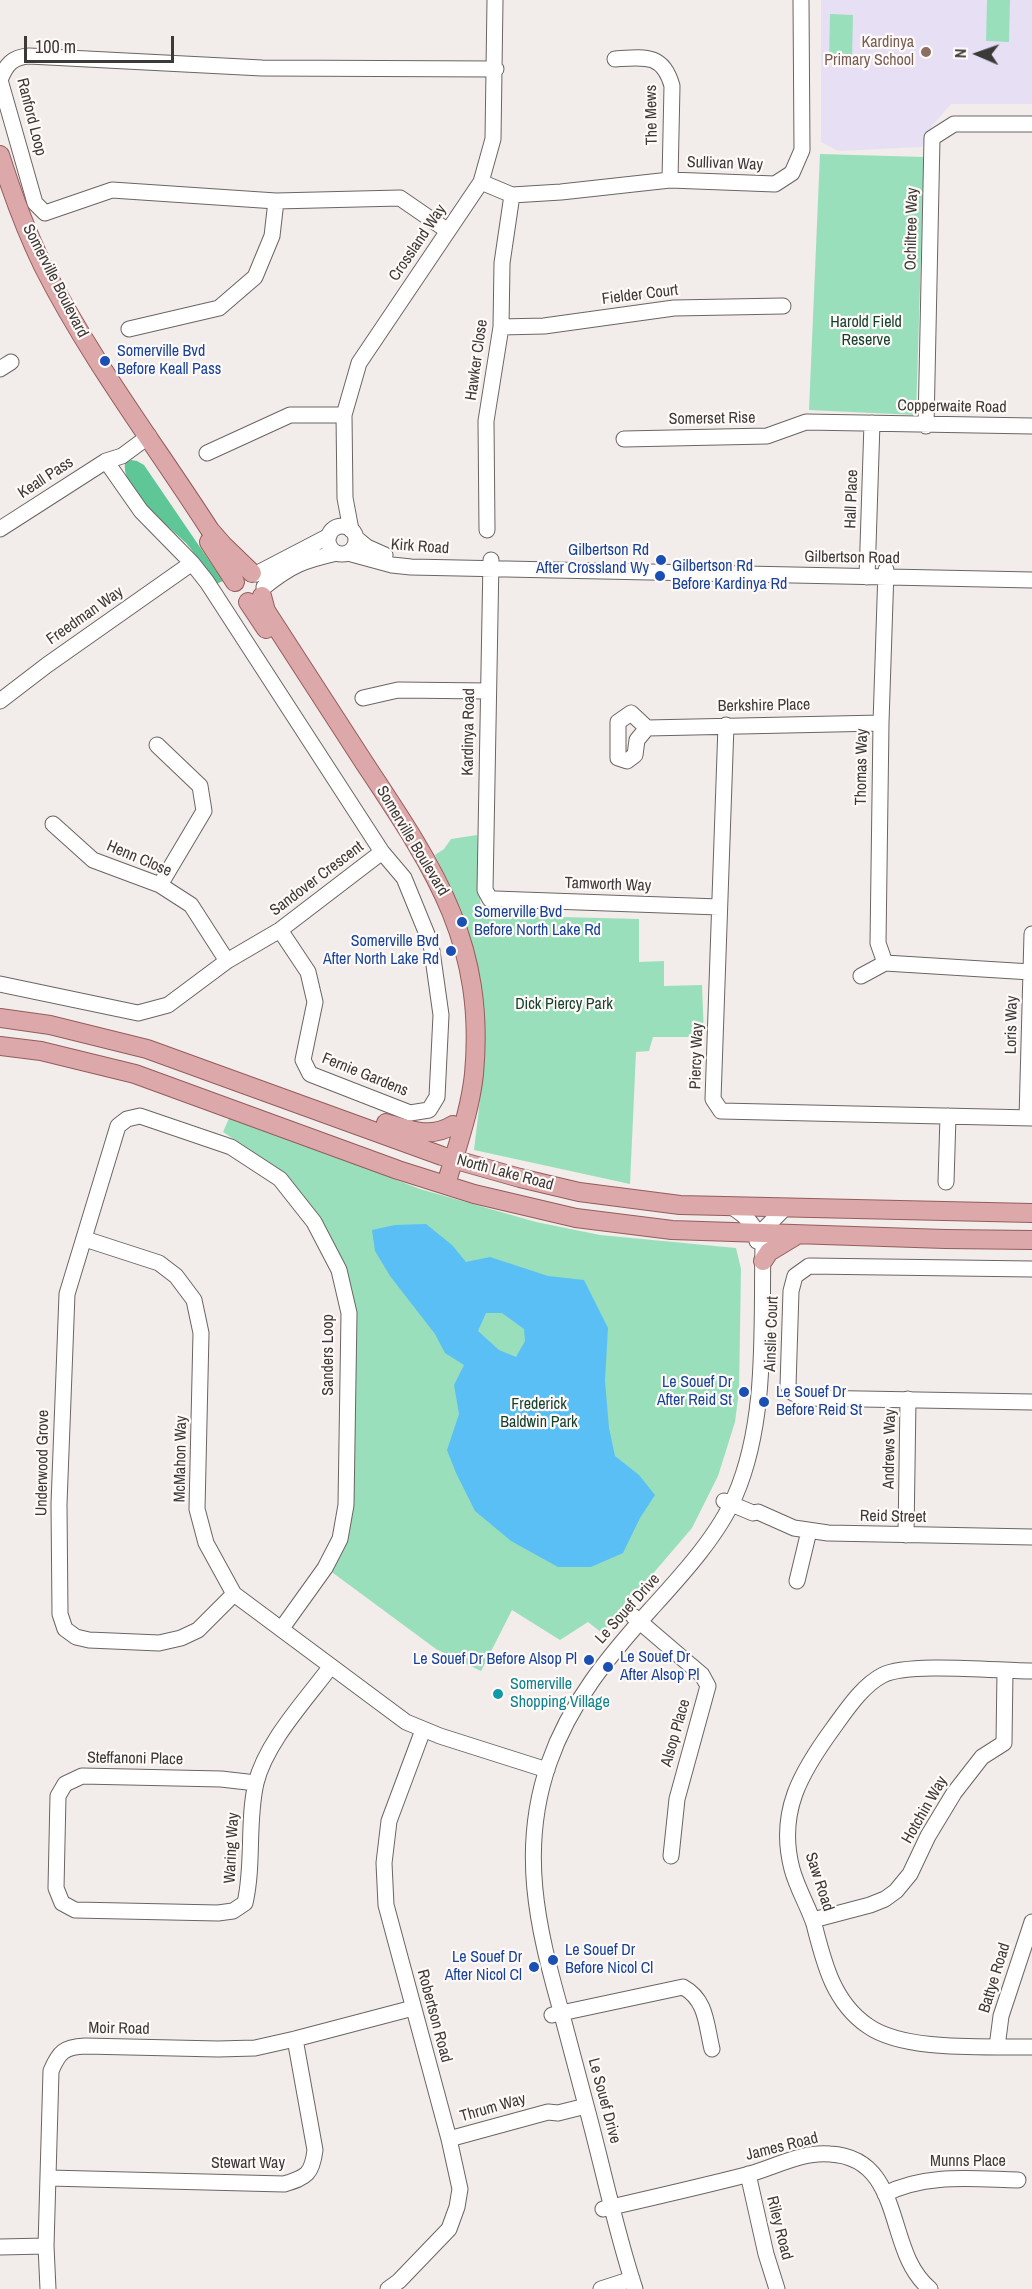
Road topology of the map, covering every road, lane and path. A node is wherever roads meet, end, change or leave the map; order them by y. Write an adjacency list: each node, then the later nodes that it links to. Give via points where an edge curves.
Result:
1 (495, 0): 4 (street, Crossland Way)
2 (801, 0): 7 (street, Sullivan Way, via 802,150 792,173 775,183)
3 (615, 59): 7 (street, The Mews, via 657,60 668,72 672,86)
4 (496, 69): 9 (street, Crossland Way, via 493,139); 11 (street, Ranford Loop, via 262,68 29,56 18,56 6,66 0,80 34,202 45,213 112,190)
5 (1032, 124): 18 (street, Ochiltree Way, via 954,124 932,138)
6 (0, 155): 20 (main road, Somerville Boulevard, via 44,266)
7 (670, 180): 10 (street, Sullivan Way)
8 (0, 181): 20 (main road, Somerville Boulevard, via 23,240 59,313)
9 (481, 182): 10 (street, Sullivan Way); 12 (street, Crossland Way)
10 (512, 195): 14 (street, Hawker Close, via 502,263)
11 (276, 201): 12 (street, Ranford Loop, via 400,198); 15 (street, via 272,236 255,277 219,308)
12 (448, 231): 16 (street, Crossland Way, via 358,363)
13 (783, 306): 14 (street, Fielder Court, via 674,308 544,326)
14 (501, 327): 25 (street, Hawker Close, via 486,421)
15 (129, 330)
16 (344, 415): 22 (street, via 290,416); 26 (street, Crossland Way)
17 (872, 423): 18 (street, Copperwaite Road); 21 (street, Somerset Rise, via 806,422 767,436); 30 (street, Hall Place)
18 (926, 426): 19 (street, Copperwaite Road)
19 (1032, 426)
20 (142, 435): 23 (street, Keall Pass, via 122,456); 34 (main road, Somerville Boulevard); 34 (main road, Somerville Boulevard, via 236,582 242,575)
21 (624, 439)
22 (207, 453)
23 (109, 459): 24 (street, Keall Pass); 28 (street, Sandover Crescent, via 141,510)
24 (0, 529)
25 (487, 530)
26 (343, 533): 27 (street, via 354,547); 27 (street, Crossland Way, via 329,544); 29 (street, Kirk Road, via 377,552 399,558); 34 (street)
27 (342, 553): 29 (street, Kirk Road, via 392,565); 34 (street, Kirk Road, via 304,561)
28 (192, 563): 37 (street, Freedman Way); 43 (street, Sandover Crescent)
29 (491, 564): 30 (street, Gilbertson Road); 35 (street, Kardinya Road)
30 (867, 573): 31 (street, Gilbertson Road)
31 (886, 573): 32 (street, Gilbertson Road); 33 (street, Gilbertson Road); 38 (street, Thomas Way)
32 (1032, 573)
33 (1032, 580)
34 (256, 586): 62 (main road, Somerville Boulevard, via 411,848 451,937 459,963 467,1022 464,1088); 63 (main road, Somerville Boulevard, via 266,611 411,833 445,894 462,940 473,998 474,1073 466,1116)
35 (488, 691): 36 (street, via 398,690); 45 (street, Kardinya Road, via 485,890)
36 (363, 698)
37 (0, 701)
38 (881, 723): 39 (street, Berkshire Place); 50 (street, Thomas Way, via 878,943)
39 (726, 725): 40 (street, Berkshire Place); 46 (street, Piercy Way)
40 (647, 728)
41 (157, 745): 44 (street, via 200,786 204,812)
42 (53, 824): 44 (street, Henn Close, via 93,860)
43 (382, 852): 47 (street, Sandover Crescent); 47 (street, Fernie Gardens, via 404,878 431,944 441,1015 437,1097 429,1110 410,1113 310,1074 303,1060 315,1002 308,972)
44 (160, 885): 49 (street, Henn Close, via 191,905)
45 (495, 899): 46 (street, Tamworth Way)
46 (719, 907): 59 (street, Piercy Way, via 714,1099 721,1111)
47 (280, 930): 49 (street, Sandover Crescent)
48 (1032, 934): 51 (street, Loris Way)
49 (227, 961): 53 (street, Sandover Crescent, via 168,1005 138,1013)
50 (885, 963): 51 (street); 52 (street)
51 (1031, 972): 60 (street, Loris Way)
52 (861, 976)
53 (0, 984)
54 (3, 1020): 58 (main road, North Lake Road, via 50,1025 147,1049)
55 (0, 1046): 56 (main road, North Lake Road)
56 (41, 1051): 57 (main road); 65 (main road, North Lake Road, via 135,1074)
57 (0, 1060)
58 (297, 1103): 62 (main road, via 326,1106 420,1133 437,1132); 63 (main road, North Lake Road)
59 (948, 1116): 60 (street, Piercy Way); 64 (street)
60 (1030, 1118)
61 (127, 1119): 71 (street, Underwood Grove, via 118,1126); 84 (street, Sanders Loop, via 140,1116 231,1146 280,1179 314,1222 339,1270 349,1313 346,1506 340,1539 325,1568)
62 (453, 1125): 63 (main road, Somerville Boulevard)
63 (448, 1158): 65 (main road, Somerville Boulevard); 66 (main road, North Lake Road, via 579,1192 680,1205)
64 (946, 1182)
65 (440, 1183): 69 (main road, North Lake Road, via 576,1218 672,1230)
66 (730, 1206): 67 (main road, North Lake Road); 69 (street, via 747,1216)
67 (786, 1207): 68 (main road, North Lake Road); 69 (street)
68 (1032, 1213)
69 (759, 1234): 70 (main road, North Lake Road); 73 (street, Le Souef Drive); 77 (street, Le Souef Drive, via 755,1246 750,1405)
70 (797, 1235): 72 (main road, North Lake Road); 73 (main road)
71 (85, 1239): 82 (street, McMahon Way, via 159,1263 176,1276 194,1300 201,1333 197,1509 206,1543); 82 (street, Underwood Grove, via 67,1294 65,1330 59,1504 60,1614 65,1629 89,1640 159,1643 198,1630)
72 (1032, 1240)
73 (763, 1261): 77 (street, Le Souef Drive, via 757,1410 749,1453)
74 (1032, 1269): 75 (street, Ainslie Court, via 809,1266 795,1276 791,1291 788,1386 793,1393 805,1398)
75 (908, 1399): 76 (street, Ainslie Court); 79 (street, Andrews Way)
76 (1032, 1402)
77 (729, 1498): 78 (street, Reid Street); 83 (street, Le Souef Drive, via 686,1570)
78 (809, 1531): 79 (street, Reid Street); 81 (street)
79 (906, 1535): 80 (street, Reid Street)
80 (1032, 1536)
81 (797, 1581)
82 (234, 1594): 84 (street, McMahon Way)
83 (636, 1619): 89 (street, Le Souef Drive, via 589,1683); 91 (street, Alsop Place, via 702,1675 708,1686 677,1799)
84 (282, 1629): 85 (street, McMahon Way)
85 (331, 1666): 88 (street, McMahon Way, via 406,1722); 90 (street, Waring Way, via 274,1742)
86 (1005, 1671): 87 (street, Saw Road); 93 (street, Hotchin Way, via 1004,1743 982,1757 954,1792 910,1874 885,1899); 93 (street, Saw Road, via 905,1668 883,1675 841,1717 804,1770 790,1807 792,1870)
87 (1032, 1671)
88 (423, 1730): 89 (street, McMahon Way, via 511,1757 527,1756); 95 (street, Robertson Road, via 390,1821 384,1863 386,1905)
89 (544, 1766): 96 (street, Le Souef Drive, via 532,1875)
90 (256, 1783): 92 (street, Waring Way, via 249,1884 245,1903 233,1911 75,1910); 92 (street, Steffanoni Place, via 82,1776 65,1784 58,1796 56,1888)
91 (671, 1856)
92 (62, 1903)
93 (813, 1920): 98 (street, Saw Road, via 827,1973 837,1994 869,2027 902,2041)
94 (1032, 1922): 98 (street, Battye Road, via 1001,2016)
95 (413, 2008): 97 (street, Moir Road); 102 (street, Robertson Road)
96 (557, 2014): 100 (street, via 683,1987 701,2001); 101 (street, Le Souef Drive)
97 (296, 2039): 104 (street, Moir Road, via 255,2048 72,2047 58,2054 51,2071); 104 (street, Stewart Way, via 315,2150 313,2168 303,2178 284,2184)
98 (997, 2047): 99 (street, Saw Road)
99 (1032, 2047)
100 (712, 2049)
101 (580, 2103): 102 (street, Thrum Way, via 558,2113 548,2112); 107 (street, Le Souef Drive)
102 (448, 2139): 112 (street, Robertson Road, via 459,2189 449,2229)
103 (748, 2175): 106 (street, James Road, via 828,2153 847,2156 864,2165); 107 (street, James Road); 114 (street, Riley Road)
104 (49, 2178): 108 (street, Moir Road)
105 (1018, 2180): 106 (street, Munns Place, via 942,2179 903,2186)
106 (885, 2194): 115 (street, James Road, via 905,2252)
107 (608, 2208): 110 (street, Le Souef Drive)
108 (46, 2246): 109 (street); 111 (street, Moir Road)
109 (0, 2247)
110 (629, 2285): 113 (street)
111 (48, 2289)
112 (388, 2289)
113 (601, 2289)
114 (777, 2289)
115 (930, 2289)

